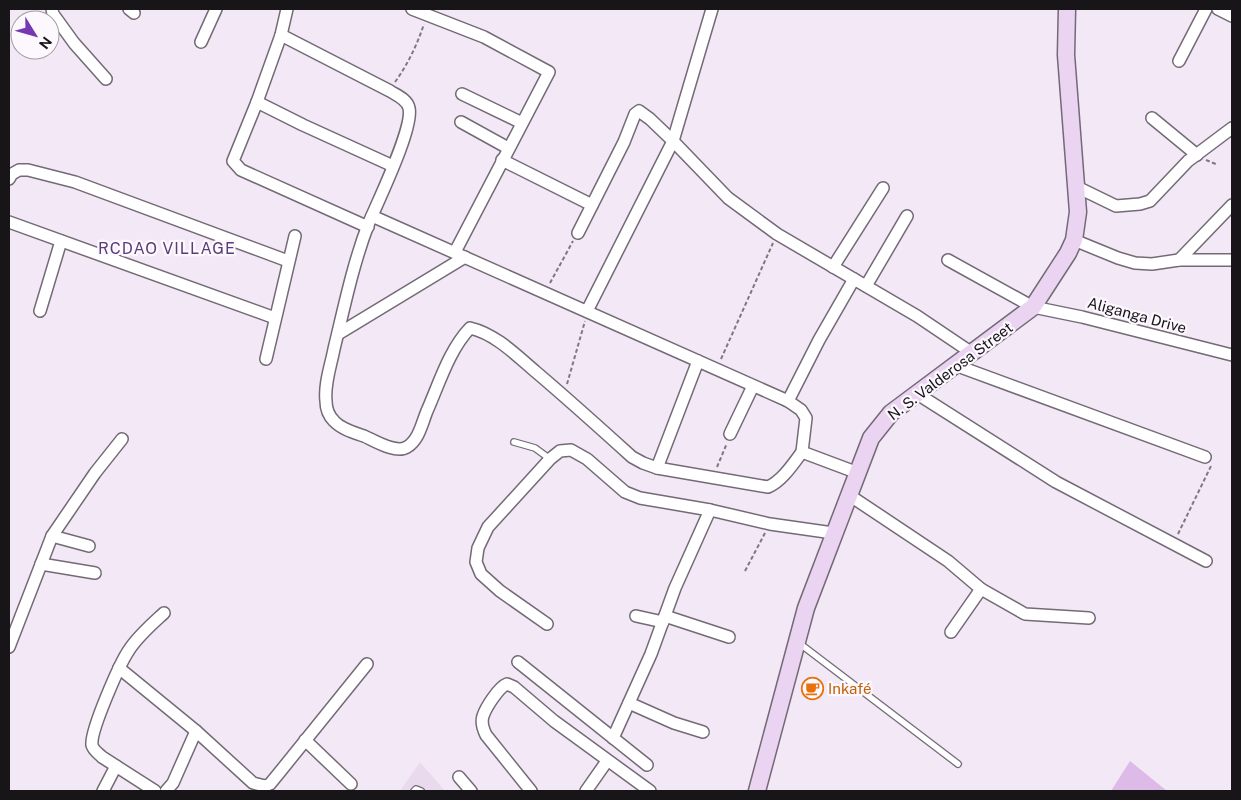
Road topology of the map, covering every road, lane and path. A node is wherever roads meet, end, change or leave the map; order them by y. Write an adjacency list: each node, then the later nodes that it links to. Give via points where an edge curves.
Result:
1 (52, 9): 14 (street, via 74,43)
2 (216, 9): 12 (street)
3 (287, 9): 11 (street)
4 (412, 9): 9 (street)
5 (712, 9): 22 (street)
6 (1067, 9): 28 (main road, N. S. Valderosa Street, via 1066,55)
7 (1206, 9): 13 (street)
8 (1218, 9): 10 (street)
9 (428, 15): 15 (path, via 406,68); 20 (street, via 484,37 549,72)
10 (1232, 16)
11 (281, 34): 15 (street); 17 (street)
12 (201, 42)
13 (1179, 60)
14 (106, 79)
15 (390, 91): 26 (street, via 405,101 409,108 409,121)
16 (462, 94): 20 (street)
17 (257, 102): 26 (street); 33 (street, via 233,161 235,165)
18 (1152, 118): 24 (street)
19 (461, 122): 23 (street)
20 (522, 123): 23 (street)
21 (1232, 128): 24 (street)
22 (673, 141): 30 (street, via 650,119 636,112); 36 (street, via 728,198); 51 (street)
23 (508, 148): 25 (street)
24 (1197, 155): 28 (street, via 1150,201 1140,204 1116,206)
25 (502, 160): 30 (street); 40 (street)
26 (393, 166): 33 (street)
27 (9, 179): 44 (street, via 19,170 28,170 75,182)
28 (1077, 187): 38 (main road, N. S. Valderosa Street)
29 (883, 188): 45 (street)
30 (592, 205): 35 (street)
31 (1232, 205): 42 (street)
32 (907, 216): 47 (street)
33 (370, 221): 40 (street); 53 (street)
34 (9, 222): 39 (street)
35 (578, 233): 48 (path)
36 (776, 234): 45 (street); 59 (path)
37 (295, 236): 44 (street)
38 (1074, 240): 42 (street, via 1135,263); 49 (main road, N. S. Valderosa Street)
39 (61, 241): 50 (street); 52 (street)
40 (460, 254): 48 (street); 53 (street)
41 (948, 260): 49 (street, Aliganga Drive)
42 (1180, 260): 43 (street)
43 (1232, 260)
44 (288, 261): 52 (street)
45 (833, 267): 46 (street)
46 (854, 279): 47 (street); 63 (street)
47 (866, 286): 54 (street)
48 (544, 292): 51 (street)
49 (1033, 307): 54 (main road, N. S. Valderosa Street); 55 (street, Aliganga Drive, via 1082,316)
50 (40, 311)
51 (588, 311): 57 (street); 62 (path)
52 (275, 318): 56 (street)
53 (338, 334): 62 (street, via 326,388 327,410 334,422 392,448 406,448 418,434 450,359 470,328 480,330 508,349)
54 (972, 353): 58 (main road, N. S. Valderosa Street)
55 (1232, 355)
56 (266, 359)
57 (698, 361): 59 (street); 70 (street)
58 (956, 366): 61 (main road, N. S. Valderosa Street); 68 (street)
59 (716, 369): 60 (street)
60 (753, 386): 63 (street); 64 (street)
61 (916, 393): 71 (main road, N. S. Valderosa Street, via 891,412 871,438); 78 (street, via 1056,482)
62 (564, 396): 70 (street, via 632,457)
63 (788, 401): 67 (street, via 806,418)
64 (730, 434): 72 (path)
65 (122, 440): 77 (street)
66 (514, 442): 69 (lane, via 535,448)
67 (802, 452): 71 (street); 72 (street, via 770,486)
68 (1205, 457): 78 (path, via 1210,461 1208,472)
69 (550, 459): 74 (street, via 560,451 571,450 631,495); 89 (street, via 488,527 478,548 476,562 481,574 500,591)
70 (657, 468): 72 (street)
71 (858, 473): 73 (main road, N. S. Valderosa Street)
72 (712, 478)
73 (849, 495): 76 (main road, N. S. Valderosa Street); 84 (street, via 948,561)
74 (710, 510): 75 (street); 88 (street)
75 (770, 524): 76 (street); 82 (path)
76 (833, 533): 92 (main road, N. S. Valderosa Street)
77 (52, 536): 79 (street); 81 (street)
78 (1173, 545): 80 (street)
79 (89, 546)
80 (1206, 561)
81 (41, 564): 83 (street); 93 (street)
82 (745, 571)
83 (95, 573)
84 (981, 588): 87 (street, via 1025,614); 90 (street)
85 (164, 613): 96 (street, via 129,650)
86 (636, 616): 88 (street)
87 (1089, 618)
88 (664, 619): 91 (street); 97 (street)
89 (547, 624)
90 (951, 632)
91 (729, 637)
92 (797, 641): 103 (lane); 117 (main road, N. S. Valderosa Street)
93 (9, 647)
94 (518, 662): 100 (street)
95 (366, 664): 101 (street)
96 (118, 668): 98 (street); 105 (street, via 92,744 95,751)
97 (629, 703): 99 (street); 100 (street)
98 (196, 731): 101 (street, via 260,786 270,784); 110 (street, via 173,783)
99 (703, 732)
100 (613, 738): 104 (street)
101 (305, 740): 107 (street)
102 (607, 761): 114 (street, via 507,684 499,689 483,716 482,726); 115 (street); 116 (street)
103 (958, 764)
104 (647, 765)
105 (116, 766): 108 (street); 109 (street)
106 (459, 777): 113 (street)
107 (351, 784)
108 (103, 791)
109 (155, 791)
110 (166, 791)
111 (414, 791): 112 (lane)
112 (421, 791)
113 (471, 791)
114 (531, 791)
115 (586, 791)
116 (650, 791)
117 (757, 791)

